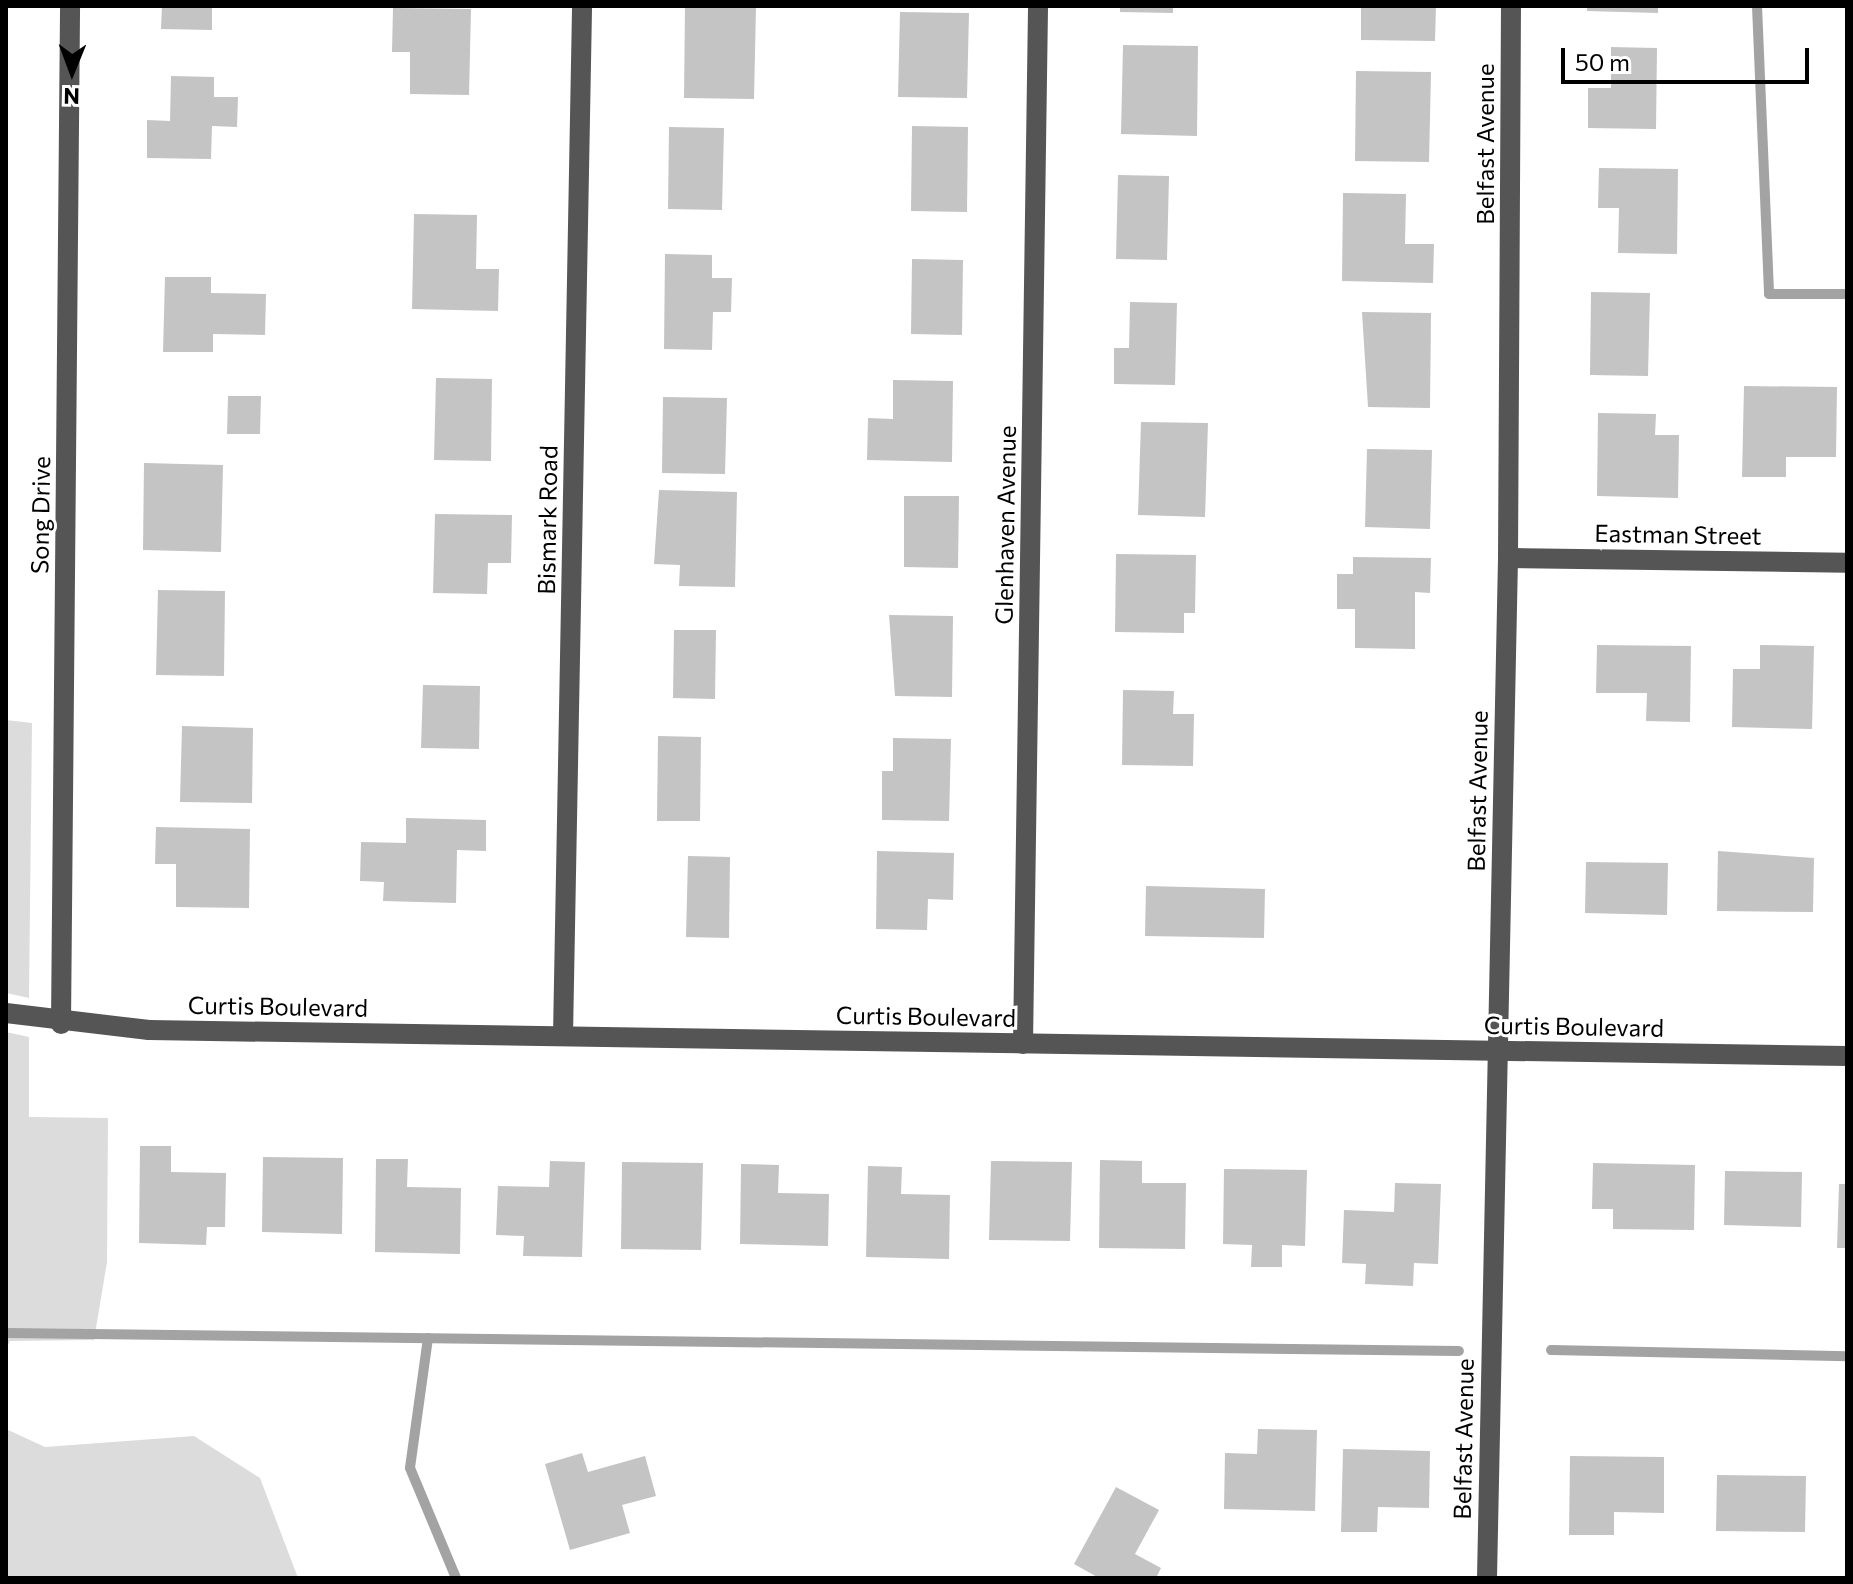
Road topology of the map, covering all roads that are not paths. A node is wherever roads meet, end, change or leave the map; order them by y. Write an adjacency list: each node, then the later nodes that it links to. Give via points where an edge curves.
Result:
1 (70, 6): 8 (street, Song Drive)
2 (582, 6): 9 (street, Bismark Road)
3 (1038, 6): 10 (street, Glenhaven Avenue)
4 (1511, 6): 5 (street, Belfast Avenue)
5 (1508, 558): 6 (street, Eastman Street); 11 (street, Belfast Avenue)
6 (1847, 563)
7 (6, 1013): 8 (street, Curtis Boulevard)
8 (61, 1024): 9 (street, Curtis Boulevard)
9 (563, 1036): 10 (street, Curtis Boulevard)
10 (1023, 1044): 11 (street, Curtis Boulevard)
11 (1496, 1050): 12 (street, Curtis Boulevard); 13 (street, Belfast Avenue)
12 (1847, 1056)
13 (1487, 1578)

